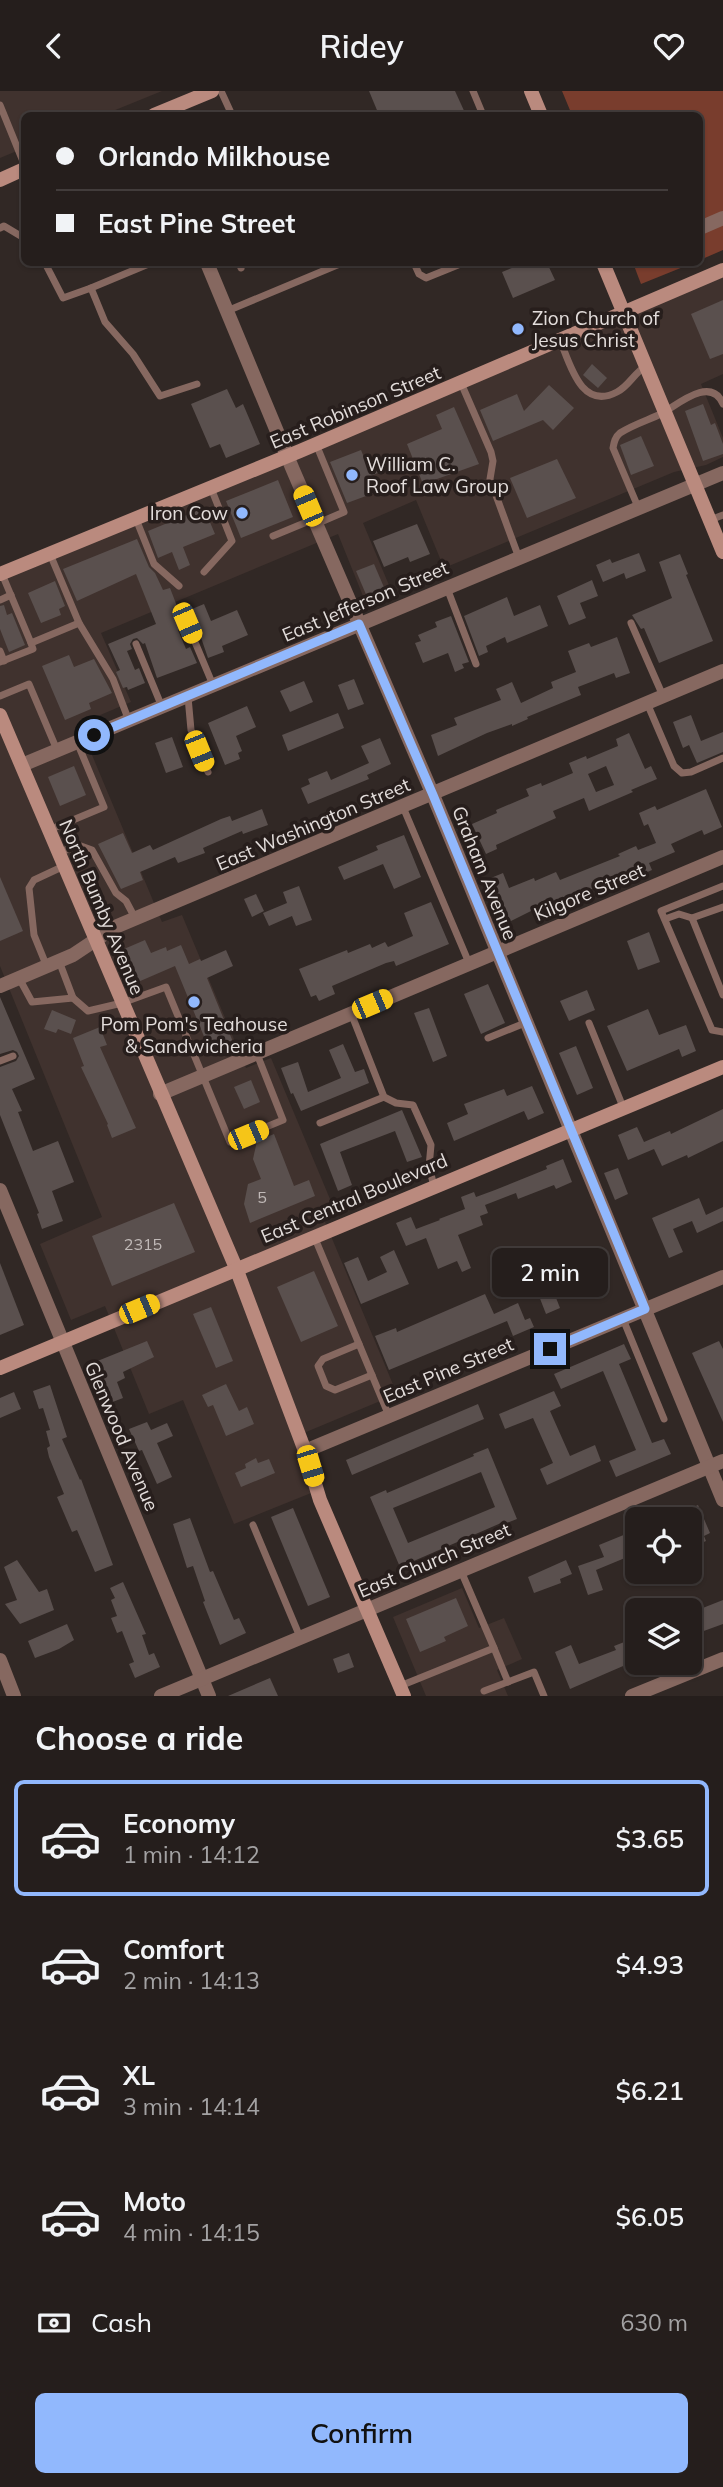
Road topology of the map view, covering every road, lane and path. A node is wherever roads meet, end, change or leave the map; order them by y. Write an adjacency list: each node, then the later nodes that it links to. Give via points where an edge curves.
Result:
1 (212, 91): 6 (street)
2 (221, 91): 7 (lane)
3 (473, 91): 8 (lane)
4 (531, 91): 9 (street)
5 (0, 105): 10 (lane)
6 (174, 112)
7 (231, 112)
8 (482, 112)
9 (540, 112)
10 (21, 157)
11 (21, 170): 12 (street)
12 (0, 180)
13 (723, 218): 14 (street)
14 (703, 226)
15 (0, 227): 16 (lane)
16 (21, 236)
17 (47, 266): 25 (lane, via 63,298)
18 (144, 266): 25 (lane)
19 (208, 266): 26 (street, Graham Avenue)
20 (335, 266): 26 (lane)
21 (415, 266): 22 (lane, via 426,278)
22 (456, 266)
23 (604, 266): 27 (street)
24 (722, 273): 27 (street, East Robinson Street)
25 (91, 288): 31 (lane, via 105,322 160,396)
26 (227, 311): 35 (street, Graham Avenue)
27 (624, 313): 28 (street, East Robinson Street); 29 (street)
28 (560, 340): 29 (lane, via 579,384 593,395 618,392); 30 (street, East Robinson Street)
29 (646, 366): 33 (street)
30 (461, 383): 34 (street, East Robinson Street); 46 (lane, via 491,452 490,479)
31 (197, 384)
32 (723, 404): 33 (lane, via 713,393 702,392)
33 (665, 412): 37 (street); 39 (lane, via 619,434 614,441)
34 (316, 444): 35 (street, East Robinson Street); 42 (lane, via 344,512)
35 (287, 457): 38 (street, East Robinson Street); 42 (street, Graham Avenue)
36 (723, 473): 37 (street, East Jefferson Street)
37 (695, 485): 39 (street, East Jefferson Street); 40 (street)
38 (211, 488): 41 (street, East Robinson Street); 47 (lane, via 232,541)
39 (638, 507): 46 (street, East Jefferson Street)
40 (716, 517): 44 (street)
41 (135, 518): 45 (street, East Robinson Street); 49 (lane, via 154,563)
42 (315, 522): 43 (lane); 58 (street, Graham Avenue)
43 (273, 536)
44 (723, 552)
45 (50, 554): 48 (street, East Robinson Street); 55 (lane)
46 (519, 558): 50 (street, East Jefferson Street)
47 (204, 572)
48 (1, 574): 51 (lane)
49 (179, 586)
50 (447, 587): 58 (street, East Jefferson Street); 63 (lane)
51 (11, 595): 52 (lane); 53 (lane)
52 (0, 600)
53 (15, 604): 54 (lane); 59 (lane)
54 (5, 608)
55 (79, 623): 59 (lane); 72 (lane, via 107,667)
56 (187, 623): 65 (lane)
57 (631, 623): 68 (lane)
58 (359, 624): 65 (street, East Jefferson Street); 78 (street, Graham Avenue)
59 (31, 643): 62 (lane, via 33,649)
60 (135, 643): 70 (lane)
61 (0, 651): 62 (lane)
62 (2, 662)
63 (477, 664)
64 (723, 671): 68 (street, East Washington Street)
65 (213, 685): 66 (street, East Jefferson Street)
66 (188, 696): 70 (street, East Jefferson Street); 77 (lane, via 191,730)
67 (0, 697): 74 (lane, via 29,684)
68 (663, 697): 69 (street, East Washington Street)
69 (648, 703): 75 (lane, via 674,766 682,773); 78 (street, East Washington Street)
70 (162, 706): 72 (street, East Jefferson Street)
71 (0, 715): 76 (street, North Bumby Avenue)
72 (129, 721): 73 (street, East Jefferson Street)
73 (77, 742): 74 (street, East Jefferson Street); 80 (lane, via 104,807)
74 (57, 751): 76 (street, East Jefferson Street)
75 (723, 758)
76 (22, 765): 80 (street, North Bumby Avenue)
77 (208, 772)
78 (433, 795): 79 (street, East Washington Street); 89 (street, Graham Avenue)
79 (403, 807): 85 (street, East Washington Street); 90 (lane)
80 (49, 830): 82 (street, North Bumby Avenue)
81 (723, 856): 89 (street, Kilgore Street)
82 (61, 859): 85 (lane, via 80,846 92,850); 88 (street, North Bumby Avenue); 91 (lane, via 29,888 34,935)
83 (723, 886): 87 (lane, via 661,911)
84 (723, 907): 86 (lane)
85 (136, 918): 88 (street, East Washington Street)
86 (692, 918): 87 (lane, via 679,914); 94 (lane)
87 (665, 919): 100 (lane, via 712,1030)
88 (95, 940): 91 (street, East Washington Street); 96 (street, North Bumby Avenue)
89 (496, 952): 90 (street, Kilgore Street); 98 (street, Graham Avenue)
90 (469, 963): 97 (street, Kilgore Street)
91 (53, 964): 92 (street, East Washington Street); 95 (lane)
92 (19, 978): 93 (street, East Washington Street); 95 (lane, via 32,1002)
93 (0, 986)
94 (723, 995)
95 (73, 998): 96 (lane, via 88,1011)
96 (122, 1003): 106 (lane, via 166,987); 107 (street, North Bumby Avenue)
97 (351, 1013): 102 (street, Kilgore Street); 108 (lane)
98 (525, 1023): 101 (lane); 111 (street, Graham Avenue)
99 (589, 1023): 109 (lane)
100 (723, 1032)
101 (488, 1038)
102 (257, 1053): 106 (street, Kilgore Street); 106 (lane, via 283,1120 241,1138 230,1142)
103 (13, 1056): 104 (lane)
104 (0, 1061)
105 (723, 1067): 109 (street, East Central Boulevard)
106 (202, 1076): 107 (street, Kilgore Street)
107 (160, 1094): 115 (street, North Bumby Avenue)
108 (384, 1097): 110 (lane); 112 (lane, via 413,1105 431,1145 429,1167)
109 (623, 1107): 111 (street, East Central Boulevard)
110 (320, 1123)
111 (570, 1129): 112 (street, East Central Boulevard); 117 (street, Graham Avenue)
112 (434, 1186): 114 (street, East Central Boulevard)
113 (0, 1190): 119 (street, Glenwood Avenue)
114 (314, 1236): 115 (street, East Central Boulevard); 120 (lane)
115 (236, 1268): 119 (street, East Central Boulevard); 125 (street, North Bumby Avenue)
116 (723, 1277): 117 (street, East Pine Street)
117 (645, 1309): 118 (street, East Pine Street); 126 (street, Graham Avenue)
118 (623, 1318): 123 (street, East Pine Street); 124 (lane)
119 (62, 1342): 121 (street, East Central Boulevard); 135 (street, Glenwood Avenue)
120 (359, 1344): 122 (lane); 122 (lane, via 323,1359 318,1366 326,1386 335,1390)
121 (0, 1368)
122 (372, 1375): 123 (lane)
123 (389, 1416): 125 (street, East Pine Street)
124 (664, 1419)
125 (305, 1451): 130 (street, North Bumby Avenue, via 320,1500)
126 (716, 1464): 127 (street, Graham Avenue); 129 (street, East Church Street)
127 (723, 1500)
128 (253, 1525): 131 (lane)
129 (461, 1570): 130 (street, East Church Street); 132 (lane)
130 (367, 1609): 131 (street, East Church Street); 137 (street, North Bumby Avenue)
131 (300, 1637): 135 (street, East Church Street)
132 (494, 1648): 136 (lane); 137 (lane)
133 (723, 1659): 143 (street)
134 (0, 1660): 139 (street)
135 (202, 1679): 140 (street, East Church Street); 141 (street, Glenwood Avenue)
136 (508, 1682): 138 (lane); 142 (lane, via 534,1672)
137 (402, 1691)
138 (484, 1692)
139 (14, 1696)
140 (161, 1696)
141 (209, 1696)
142 (544, 1696)
143 (632, 1696)

